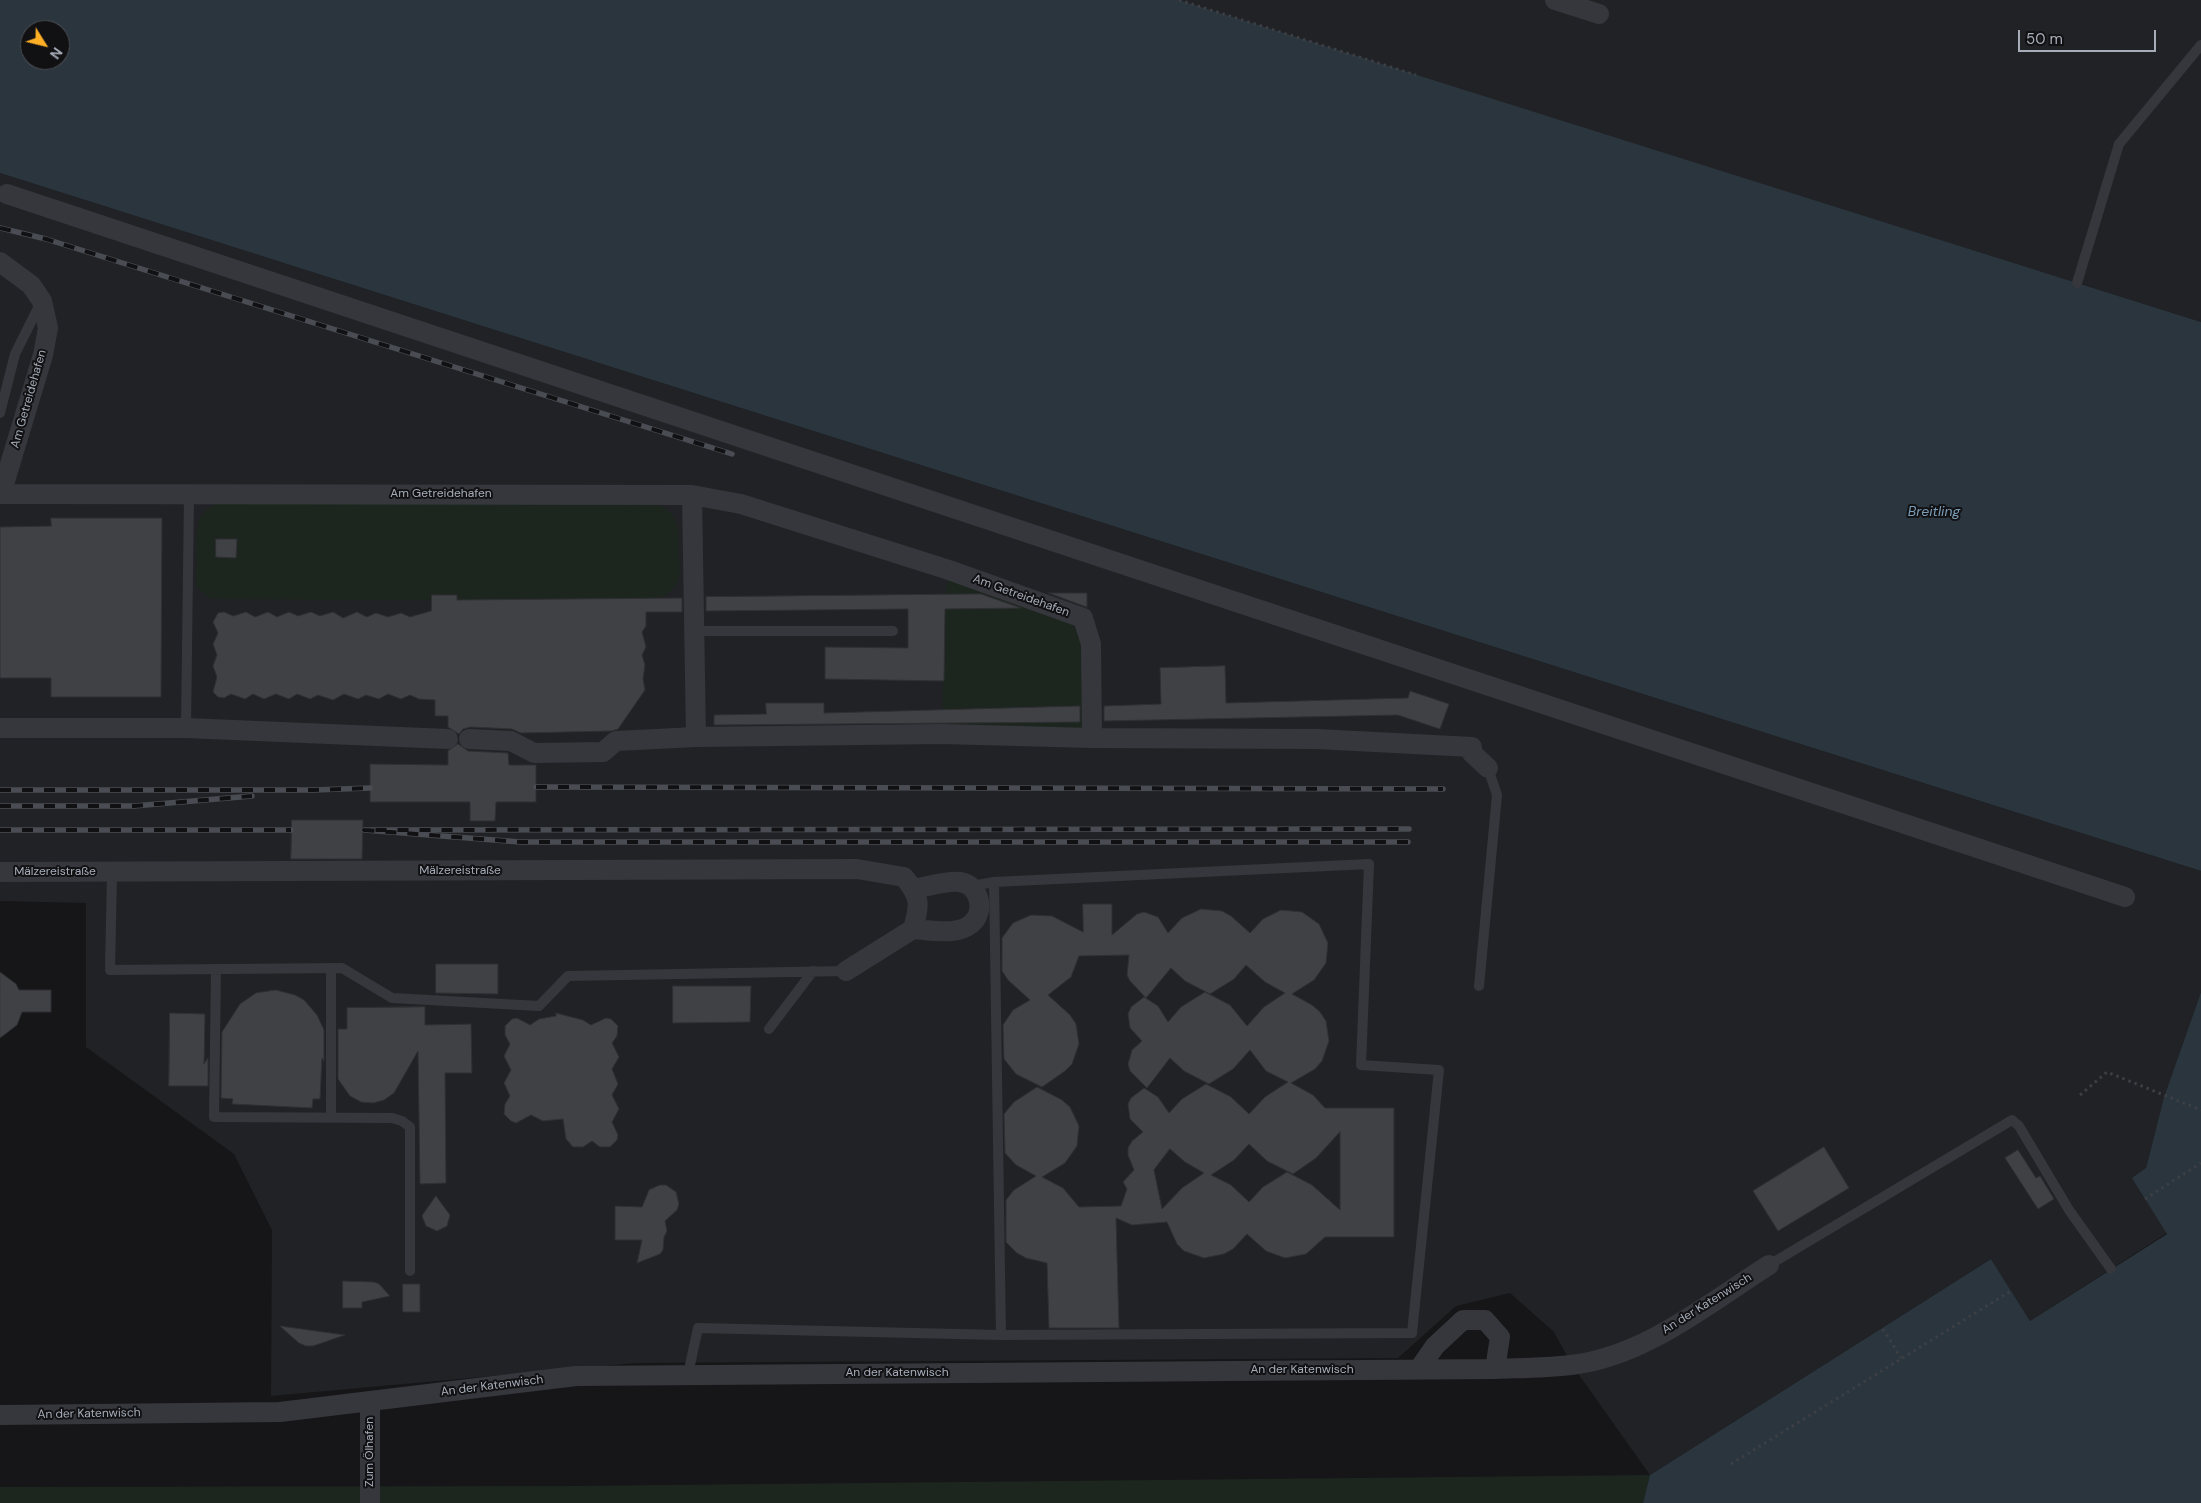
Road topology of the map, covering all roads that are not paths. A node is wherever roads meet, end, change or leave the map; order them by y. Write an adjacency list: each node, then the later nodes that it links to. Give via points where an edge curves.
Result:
1 (1555, 0): 2 (street)
2 (1599, 14)
3 (2201, 45): 6 (lane, via 2119,144)
4 (4, 192): 27 (street)
5 (0, 262): 7 (street, Am Getreidehafen, via 31,285)
6 (2077, 283)
7 (42, 301): 8 (lane, via 15,354); 10 (street, Am Getreidehafen, via 48,328 43,355)
8 (0, 412)
9 (0, 467): 10 (lane)
10 (0, 494): 11 (street, Am Getreidehafen)
11 (189, 495): 12 (street, Am Getreidehafen); 16 (lane)
12 (692, 495): 14 (street); 18 (street, Am Getreidehafen, via 741,504 949,570 1083,618 1091,644)
13 (893, 630): 14 (lane)
14 (696, 631): 17 (street)
15 (0, 728): 16 (street)
16 (186, 728): 19 (street)
17 (696, 737): 18 (street, via 942,734); 20 (street, via 616,741 603,752 534,753 511,741)
18 (1092, 738): 21 (street, via 1317,739 1472,747 1471,752)
19 (448, 739)
20 (469, 739)
21 (1488, 768): 33 (lane, via 1497,795)
22 (0, 872): 23 (street, Mälzereistraße)
23 (112, 873): 26 (street, Mälzereistraße, via 857,869 904,877); 30 (lane, via 110,970)
24 (994, 882): 25 (lane); 39 (lane); 39 (lane, via 1369,864 1361,1065 1438,1070 1412,1333)
25 (972, 886): 26 (street, via 960,882); 28 (street, via 979,897 978,913 971,924 957,930)
26 (914, 889): 28 (street, via 920,906)
27 (2125, 897)
28 (913, 929): 31 (street)
29 (331, 968): 30 (lane); 32 (lane, via 342,968 392,998 539,1006 568,976); 35 (lane)
30 (216, 969): 35 (lane, via 214,1117)
31 (846, 971): 32 (lane)
32 (812, 972): 34 (lane)
33 (1479, 986)
34 (769, 1029)
35 (331, 1118): 38 (lane, via 392,1118 402,1120 410,1127)
36 (1769, 1265): 37 (lane, via 2012,1120 2019,1126 2069,1210); 41 (street, An der Katenwisch, via 1661,1334 1616,1354 1572,1366)
37 (2111, 1269)
38 (410, 1271)
39 (1001, 1335): 42 (lane, via 698,1328)
40 (1419, 1369): 41 (street, An der Katenwisch); 41 (street, via 1434,1346 1462,1320 1485,1320 1500,1337); 42 (street, An der Katenwisch)
41 (1495, 1369)
42 (688, 1374): 43 (street, An der Katenwisch, via 576,1376)
43 (370, 1401): 44 (street, An der Katenwisch, via 280,1412); 45 (street, Zum Ölhafen)
44 (0, 1415)
45 (370, 1503)

